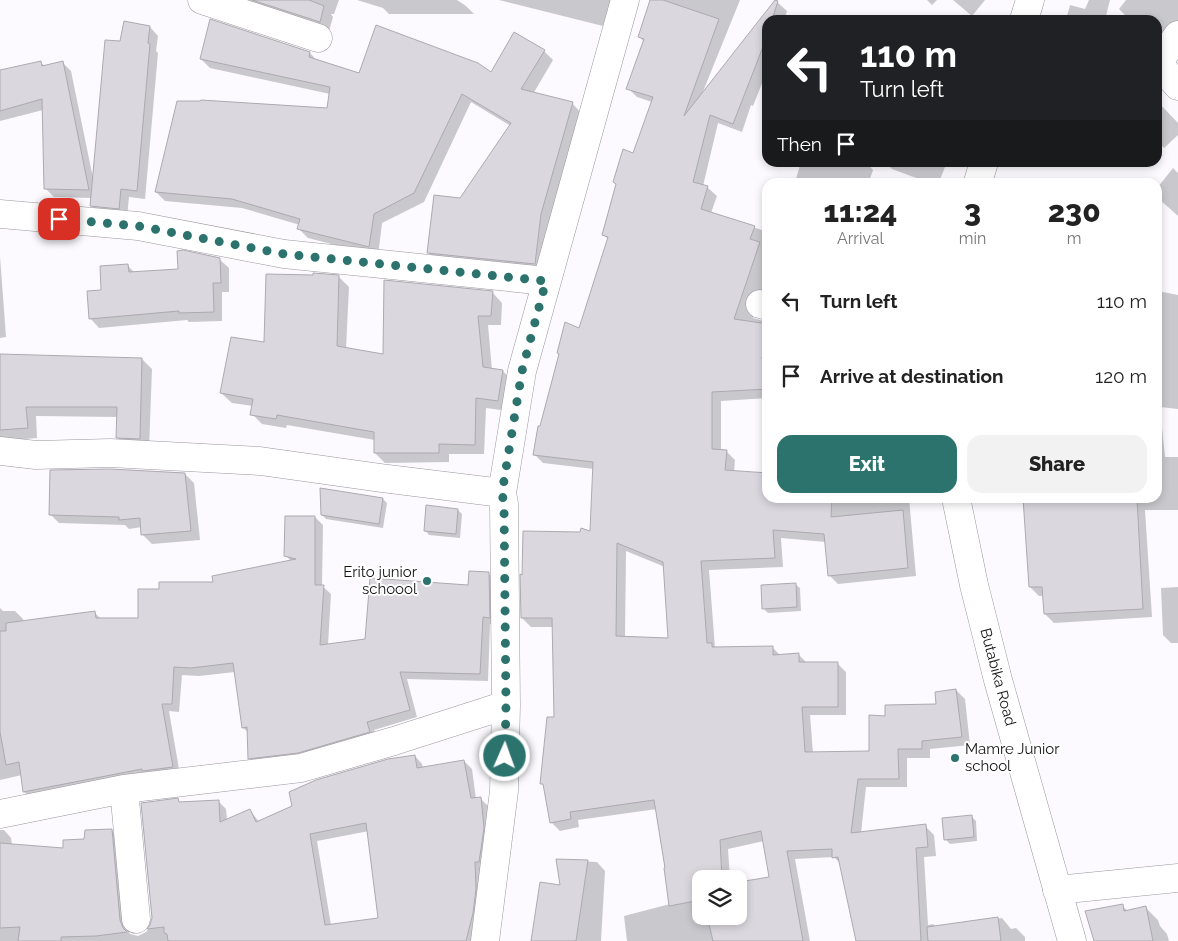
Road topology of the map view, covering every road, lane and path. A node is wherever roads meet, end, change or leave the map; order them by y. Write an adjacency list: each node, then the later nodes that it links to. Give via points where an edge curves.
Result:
1 (202, 0): 6 (street)
2 (625, 0): 11 (street)
3 (1030, 0): 4 (street)
4 (1026, 15)
5 (1178, 35): 7 (street)
6 (318, 38)
7 (1162, 57)
8 (1162, 68): 9 (street)
9 (1178, 86)
10 (0, 214): 11 (street, via 138,226 284,254)
11 (546, 281): 13 (street, via 522,371)
12 (0, 451): 13 (street, via 36,455 110,453 260,461)
13 (502, 493): 15 (street)
14 (957, 503): 19 (street, Butabika Road, via 998,680)
15 (506, 705): 16 (street, via 301,768); 21 (street, via 504,790)
16 (124, 789): 17 (street); 20 (street)
17 (0, 814)
18 (1178, 878): 19 (street)
19 (1057, 890): 22 (street, Butabika Road)
20 (136, 919)
21 (485, 941)
22 (1072, 941)

